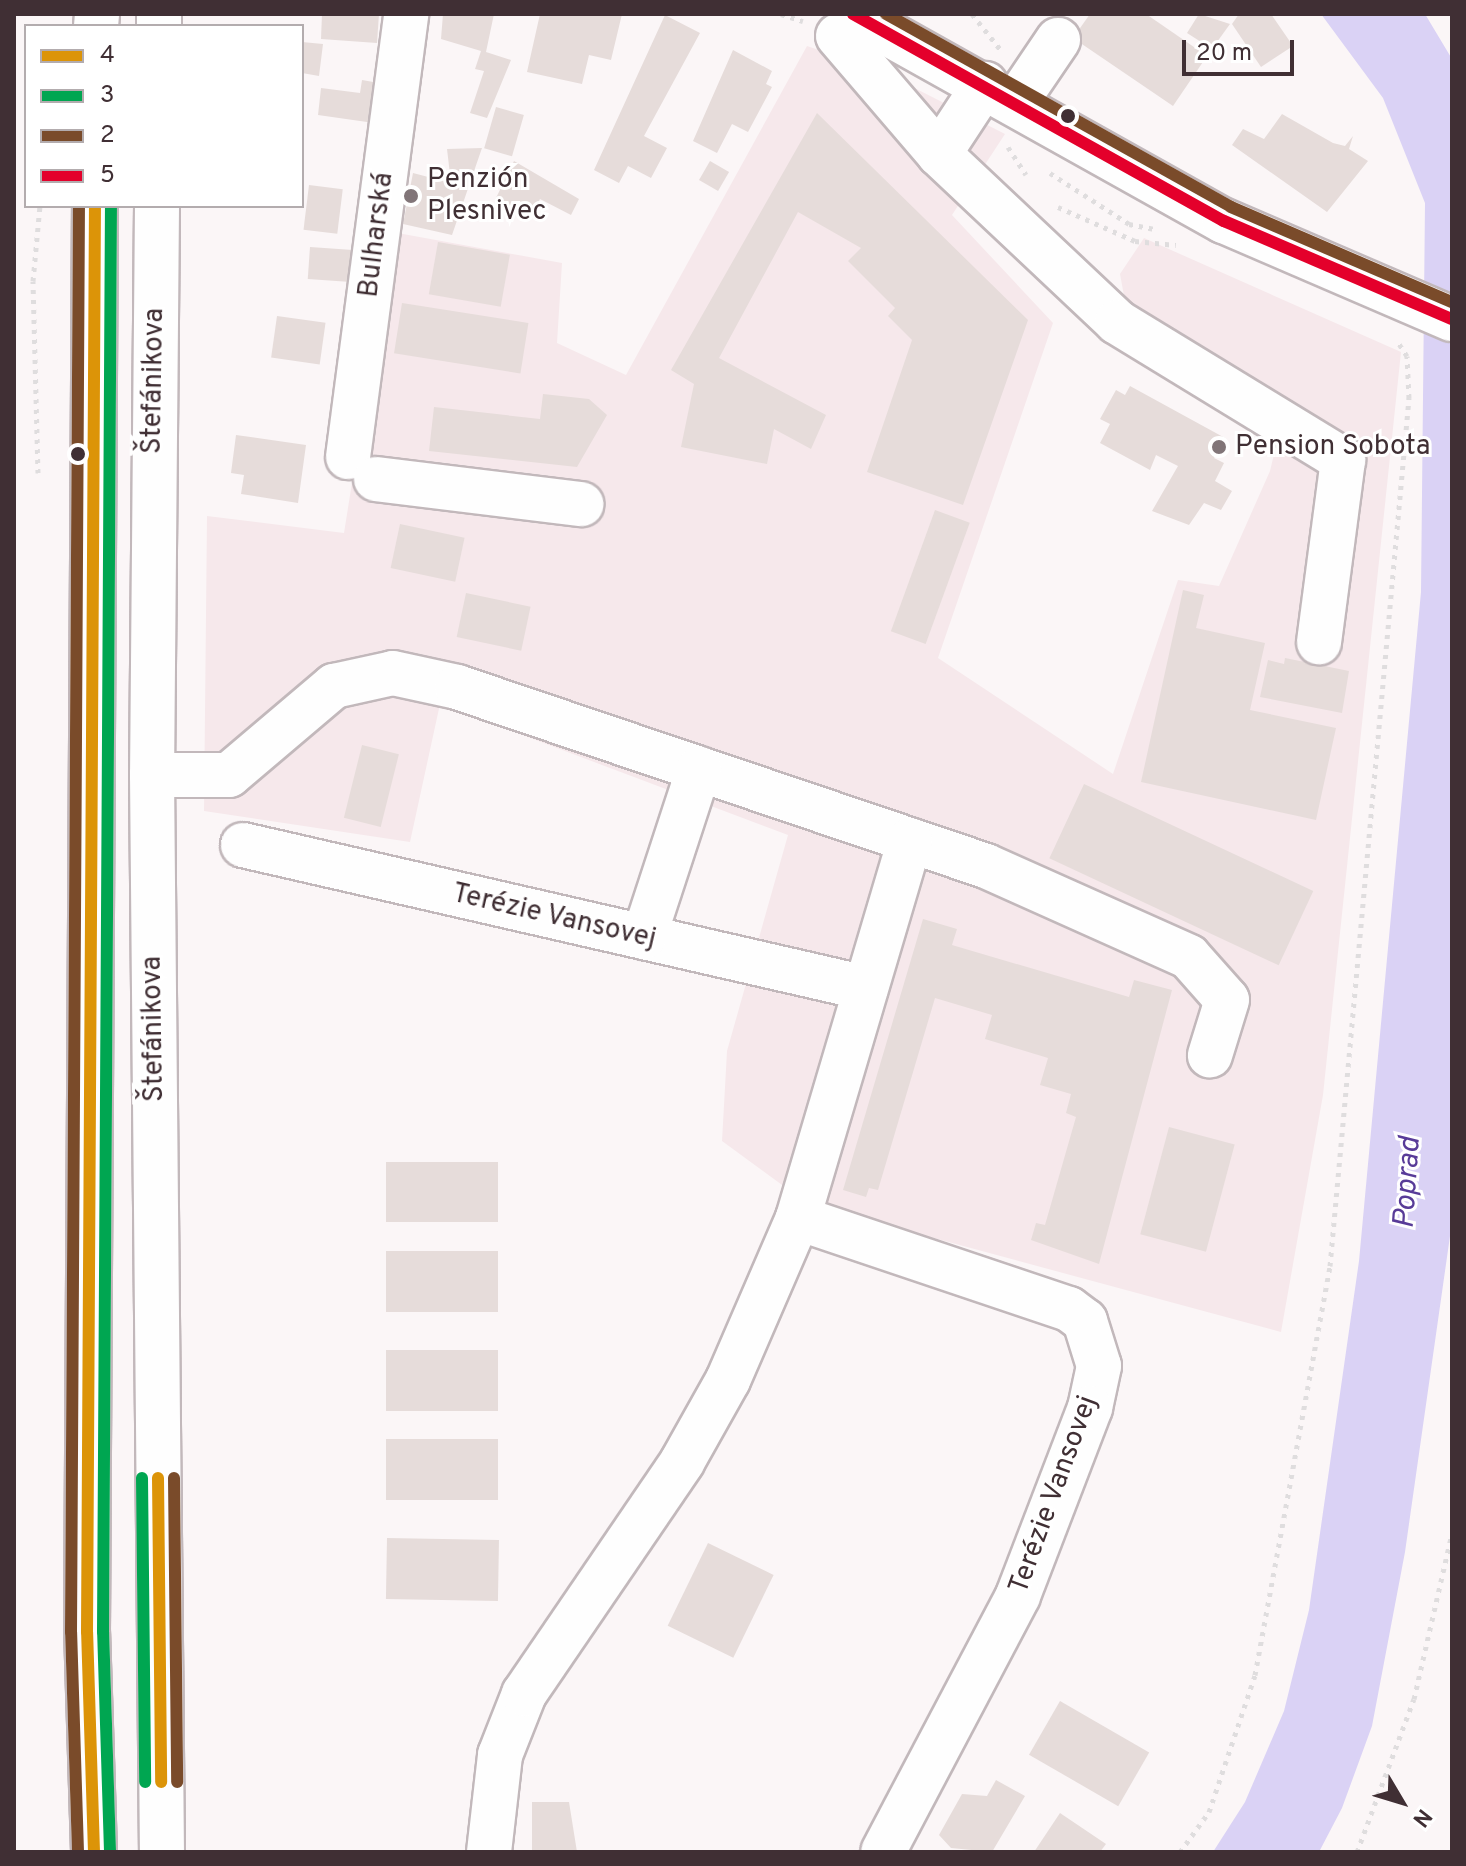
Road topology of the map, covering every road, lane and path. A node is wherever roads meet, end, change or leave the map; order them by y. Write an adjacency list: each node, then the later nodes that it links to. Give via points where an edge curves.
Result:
1 (406, 14): 16 (street, Bulharská, via 362,468)
2 (846, 25): 3 (street); 6 (street)
3 (907, 25): 5 (street)
4 (1058, 40): 5 (street)
5 (1002, 108): 6 (street); 7 (path); 13 (street, via 1224,221)
6 (939, 154): 17 (street, via 1117,322 1343,460)
7 (1032, 183)
8 (1049, 202): 12 (path, via 1135,241)
9 (40, 208): 15 (path, via 33,281)
10 (95, 208): 28 (street, via 87,1632)
11 (157, 208): 19 (street, Štefánikova)
12 (1188, 250)
13 (1390, 317): 14 (street); 31 (path, via 1407,356 1409,398 1330,1266 1255,1675 1209,1812)
14 (1452, 319)
15 (38, 473)
16 (581, 504)
17 (1319, 642)
18 (699, 769): 19 (street, via 457,687 393,673 334,686 229,775); 20 (street); 22 (street)
19 (152, 775): 29 (street, Štefánikova)
20 (910, 840): 23 (street); 24 (street, via 1189,957 1227,1000)
21 (243, 845): 22 (street, Terézie Vansovej)
22 (644, 937): 23 (street, Terézie Vansovej)
23 (866, 988): 25 (street)
24 (1210, 1055)
25 (798, 1218): 27 (street, Terézie Vansovej, via 1069,1309 1085,1321 1099,1366 1090,1408 1018,1596); 30 (street, via 734,1366 682,1462 524,1694 500,1755)
26 (1452, 1533): 32 (path, via 1414,1699)
27 (885, 1851)
28 (94, 1852)
29 (162, 1852)
30 (489, 1852)
31 (1180, 1852)
32 (1357, 1852)

